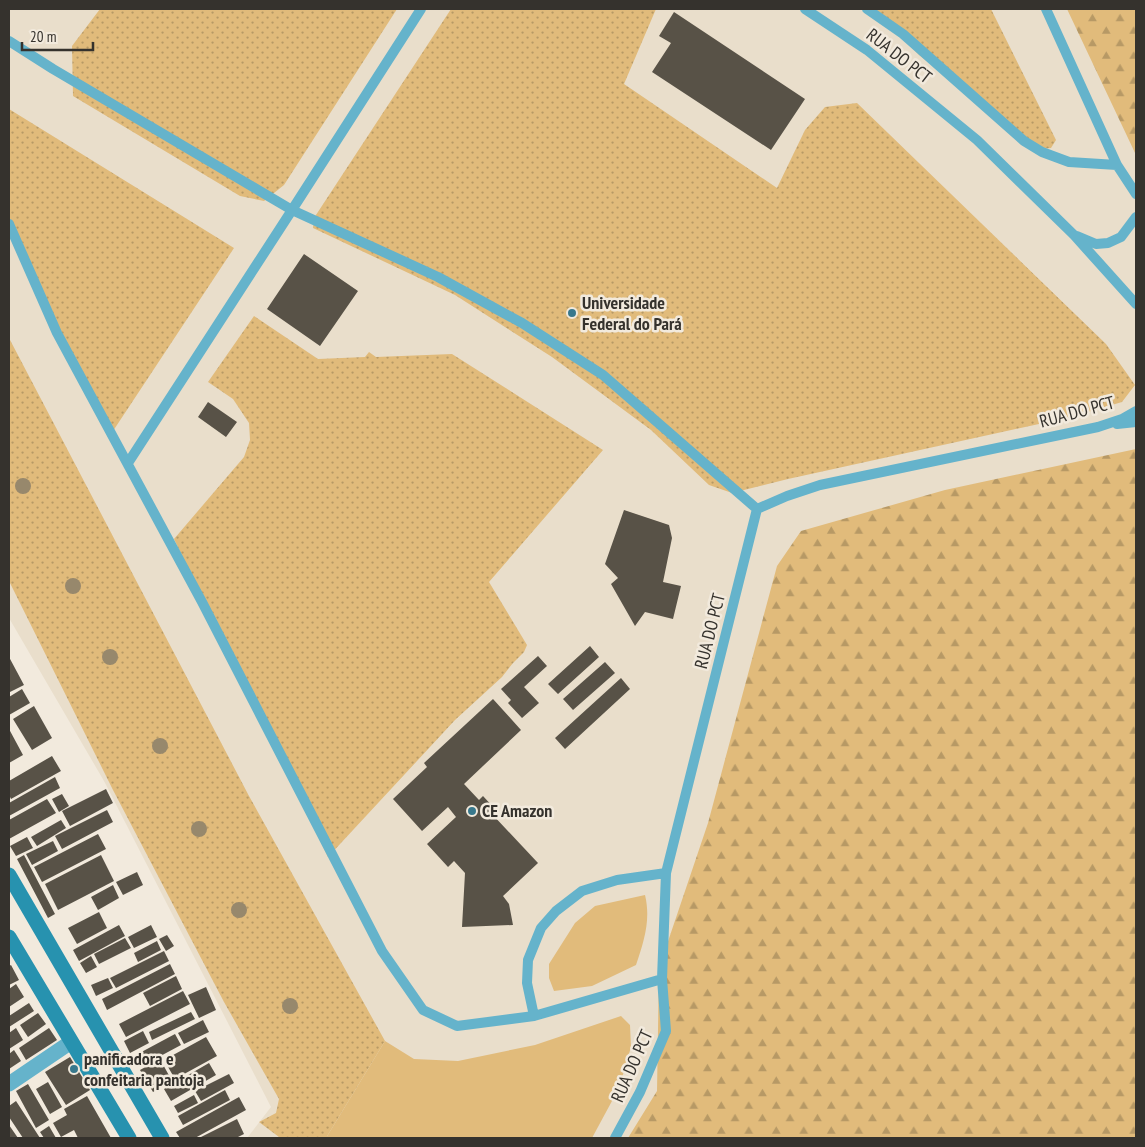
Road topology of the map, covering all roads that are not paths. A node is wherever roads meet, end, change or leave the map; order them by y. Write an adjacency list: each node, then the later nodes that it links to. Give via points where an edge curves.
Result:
1 (421, 9): 8 (lane)
2 (805, 9): 11 (lane, RUA DO PCT, via 867,50 977,140)
3 (867, 9): 6 (lane, via 903,34 1024,141 1069,162)
4 (1046, 9): 6 (lane)
5 (9, 41): 8 (lane)
6 (1117, 165): 7 (lane)
7 (1136, 194)
8 (292, 210): 16 (lane); 17 (lane, via 438,277 603,375)
9 (1136, 217): 11 (lane, via 1121,237 1108,243 1096,244)
10 (9, 224): 16 (lane, via 57,333)
11 (1074, 235): 12 (lane, RUA DO PCT)
12 (1136, 304)
13 (1136, 411): 15 (lane, RUA DO PCT)
14 (1136, 422): 15 (lane)
15 (1098, 427): 17 (lane, RUA DO PCT, via 820,485)
16 (128, 463): 22 (lane, via 382,951 422,1010 457,1026)
17 (757, 508): 18 (lane, RUA DO PCT)
18 (666, 873): 21 (lane, RUA DO PCT); 22 (lane, via 617,880 582,891 556,911 541,928 528,960 527,983)
19 (9, 875): 26 (main road)
20 (9, 937): 23 (main road)
21 (662, 979): 22 (lane); 27 (lane, RUA DO PCT, via 666,1031 640,1092)
22 (534, 1016)
23 (71, 1042): 24 (street); 25 (main road)
24 (9, 1084)
25 (130, 1138)
26 (162, 1138)
27 (615, 1138)

